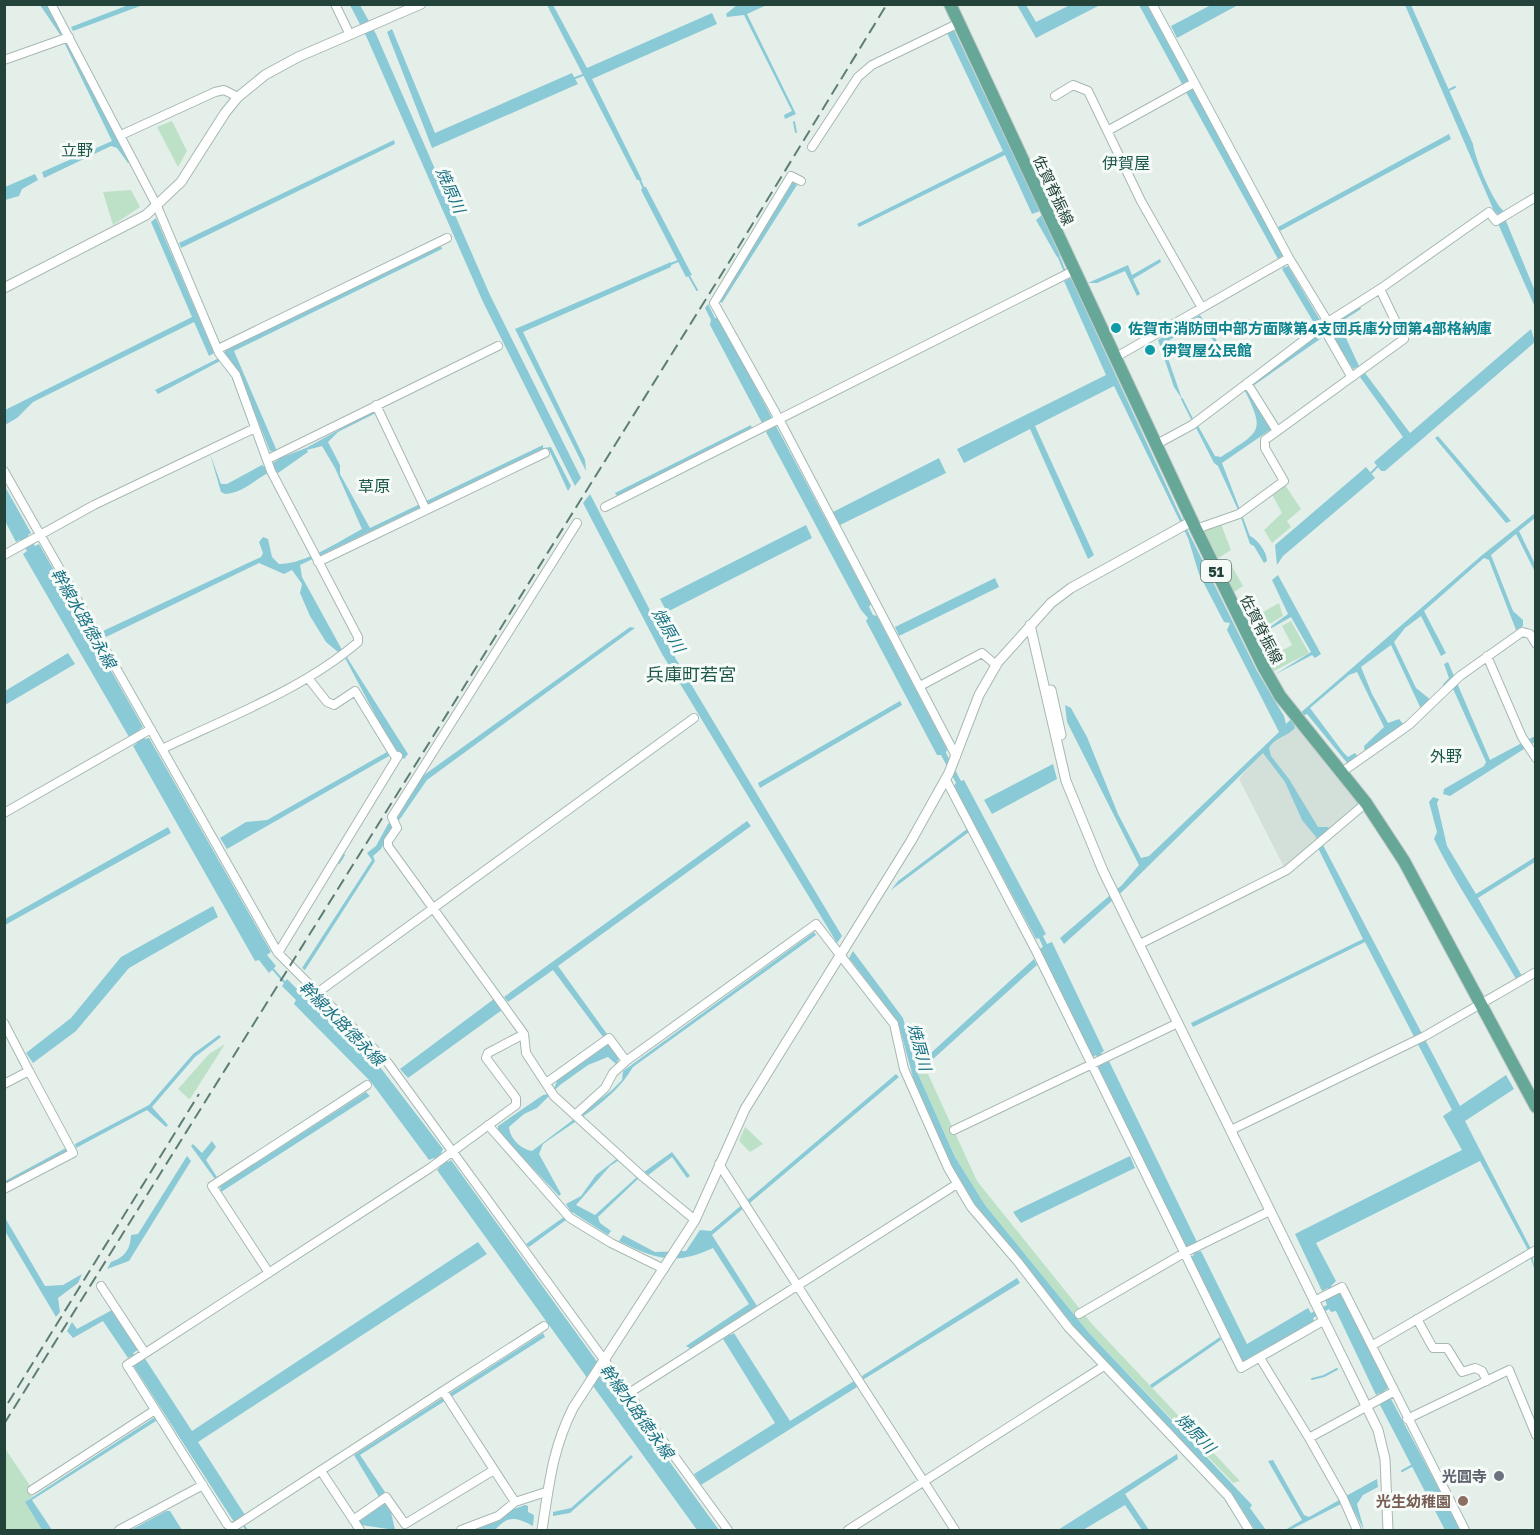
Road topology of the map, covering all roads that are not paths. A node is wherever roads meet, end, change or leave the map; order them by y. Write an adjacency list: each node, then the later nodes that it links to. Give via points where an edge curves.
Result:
1 (51, 4): 8 (street)
2 (335, 4): 7 (street)
3 (421, 4): 7 (street)
4 (950, 4): 6 (main road, 佐賀脊振線 / 51)
5 (1152, 4): 10 (street)
6 (959, 23): 15 (street, via 872,65 858,77); 21 (main road, 佐賀脊振線 / 51)
7 (354, 33): 12 (street, via 279,66)
8 (69, 37): 9 (street); 14 (street)
9 (4, 60)
10 (1194, 83): 13 (street); 20 (street, via 1275,232)
11 (1055, 96): 13 (street, via 1073,85 1088,91)
12 (238, 97): 14 (street, via 224,90 215,92); 18 (street, via 181,182)
13 (1108, 130): 24 (street, via 1141,201)
14 (121, 135): 18 (street)
15 (812, 147)
16 (801, 181): 32 (street, via 791,176 714,303)
17 (1536, 197): 23 (street, via 1496,221 1489,212)
18 (157, 206): 22 (street, via 114,234); 27 (street)
19 (447, 238): 27 (street)
20 (1285, 261): 24 (street); 25 (street)
21 (1073, 271): 28 (main road, 佐賀脊振線 / 51); 32 (street)
22 (4, 288)
23 (1380, 289): 25 (street); 29 (street, via 1404,339)
24 (1202, 308): 28 (street)
25 (1326, 328): 29 (street); 30 (street)
26 (498, 346): 31 (street)
27 (221, 355): 33 (street, via 236,375)
28 (1116, 357): 35 (main road, 佐賀脊振線 / 51)
29 (1353, 374): 34 (street)
30 (1249, 386): 34 (street); 35 (street)
31 (376, 405): 37 (street); 39 (street)
32 (776, 421): 40 (street); 51 (street)
33 (255, 428): 37 (street); 43 (street, via 94,505)
34 (1277, 430): 42 (street, via 1263,443 1284,481 1241,513)
35 (1157, 444): 42 (main road, 佐賀脊振線 / 51)
36 (545, 453): 39 (street)
37 (272, 461): 45 (street)
38 (4, 471): 43 (street)
39 (424, 506): 45 (street)
40 (605, 507)
41 (577, 523): 61 (street, via 417,777 395,822 388,846)
42 (1188, 525): 46 (street, via 1071,588); 57 (main road, 佐賀脊振線 / 51, via 1280,696)
43 (41, 535): 44 (street); 53 (street)
44 (4, 555)
45 (318, 562): 50 (street, via 358,642)
46 (1030, 625): 49 (street); 62 (street, via 1058,716 1071,794)
47 (1536, 644): 48 (street, via 1530,634 1522,632)
48 (1487, 656): 55 (street); 57 (street, via 1409,724)
49 (996, 665): 51 (street, via 982,653); 56 (street, via 979,695)
50 (308, 678): 54 (street); 63 (street, via 334,705 355,691 397,761)
51 (920, 686): 56 (street)
52 (694, 718): 61 (street)
53 (151, 729): 54 (street); 60 (street)
54 (162, 749): 63 (street)
55 (1536, 758)
56 (955, 759): 58 (street)
57 (1342, 772): 59 (main road, 佐賀脊振線 / 51)
58 (947, 776): 64 (street); 72 (street)
59 (1366, 803): 62 (street, via 1287,870); 67 (main road, 佐賀脊振線 / 51, via 1404,861)
60 (4, 813)
61 (433, 908): 66 (street); 70 (street)
62 (1140, 944): 69 (street)
63 (278, 953): 66 (street)
64 (840, 956): 71 (street, via 816,924); 83 (street, via 745,1109); 84 (street, via 894,1024 904,1069)
65 (1536, 972): 67 (street)
66 (317, 993): 82 (street, via 388,1063)
67 (1480, 1005): 77 (main road, 佐賀脊振線 / 51); 81 (street, via 1425,1036)
68 (4, 1023): 73 (street)
69 (1178, 1023): 72 (street); 81 (street)
70 (524, 1035): 76 (street, via 526,1053); 79 (street, via 488,1053 486,1058 517,1101)
71 (626, 1061): 76 (street, via 609,1038); 78 (street)
72 (1090, 1064): 80 (street); 89 (street)
73 (27, 1066): 74 (street); 85 (street, via 73,1153)
74 (4, 1084)
75 (367, 1085): 91 (street, via 212,1186)
76 (550, 1090): 78 (street)
77 (1536, 1107)
78 (578, 1117): 87 (street)
79 (488, 1125): 82 (street); 90 (street, via 568,1216)
80 (954, 1130)
81 (1231, 1130): 86 (street)
82 (453, 1152): 91 (street); 102 (street)
83 (719, 1164): 87 (street); 92 (street)
84 (957, 1184): 92 (street); 103 (street, via 971,1208)
85 (4, 1189)
86 (1270, 1211): 89 (street); 94 (street)
87 (695, 1220): 90 (street)
88 (1533, 1251): 96 (street)
89 (1184, 1253): 95 (street); 101 (street, via 1241,1368)
90 (664, 1269): 102 (street)
91 (269, 1273): 100 (street)
92 (797, 1285): 107 (street); 115 (street)
93 (101, 1286): 100 (street)
94 (1314, 1301): 97 (street); 99 (street, via 1342,1287)
95 (1079, 1314)
96 (1418, 1319): 99 (street); 104 (street, via 1433,1348 1447,1348 1462,1372 1475,1368 1482,1371)
97 (1323, 1321): 101 (street); 108 (street)
98 (544, 1326): 105 (street)
99 (1373, 1345): 106 (street)
100 (139, 1357): 109 (street, via 127,1365)
101 (1260, 1358): 112 (street)
102 (603, 1360): 107 (street); 118 (street, via 562,1430)
103 (1104, 1366): 115 (street); 128 (street, via 1228,1497)
104 (1487, 1381): 110 (street); 111 (street, via 1509,1370)
105 (444, 1392): 113 (street); 114 (street)
106 (1393, 1392): 108 (street); 110 (street)
107 (629, 1393): 125 (street)
108 (1371, 1403): 112 (street); 130 (street, via 1387,1477)
109 (155, 1410): 116 (street); 117 (street)
110 (1407, 1419): 131 (street)
111 (1536, 1436)
112 (1310, 1438): 129 (street)
113 (494, 1470): 119 (street); 120 (street, via 405,1524 387,1497)
114 (321, 1471): 120 (street); 121 (street, via 232,1528)
115 (924, 1482): 126 (street); 127 (street)
116 (202, 1485): 121 (street); 122 (street)
117 (32, 1490)
118 (546, 1492): 119 (street); 124 (street)
119 (515, 1502): 123 (street, via 498,1516)
120 (356, 1525)
121 (227, 1527)
122 (120, 1530)
123 (461, 1530)
124 (542, 1530)
125 (728, 1530)
126 (848, 1530)
127 (955, 1530)
128 (1249, 1530)
129 (1358, 1530)
130 (1388, 1530)
131 (1465, 1530)

